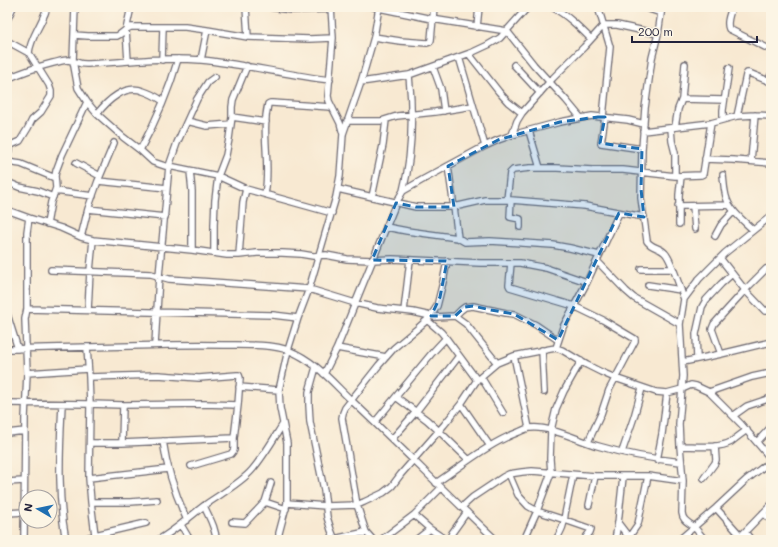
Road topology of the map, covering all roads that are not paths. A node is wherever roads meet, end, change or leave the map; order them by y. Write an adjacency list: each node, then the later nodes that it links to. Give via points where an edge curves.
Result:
1 (13, 7): 21 (street)
2 (47, 7): 37 (street)
3 (75, 7): 29 (street)
4 (131, 7): 26 (street)
5 (246, 7): 32 (street)
6 (270, 7): 17 (street)
7 (374, 7): 8 (street)
8 (379, 7): 22 (street); 31 (street)
9 (434, 7): 22 (street)
10 (479, 7): 25 (street)
11 (528, 7): 28 (street)
12 (552, 7): 19 (street)
13 (599, 7): 23 (street)
14 (643, 7): 20 (street)
15 (662, 7): 20 (street)
16 (732, 7): 36 (street, via 728,21 729,29)
17 (299, 8): 18 (street)
18 (331, 8): 33 (street)
19 (560, 9): 34 (street)
20 (661, 13): 30 (street)
21 (7, 20)
22 (432, 20): 25 (street); 31 (street, via 431,40 427,43)
23 (604, 25): 30 (street, via 617,25); 34 (street); 74 (street, via 610,47)
24 (164, 27): 26 (street, via 131,27); 27 (street); 41 (street)
25 (477, 27): 28 (street)
26 (126, 30): 29 (street, via 118,36); 44 (street)
27 (207, 30): 32 (street); 42 (street)
28 (507, 31): 38 (street, via 500,38); 57 (street)
29 (74, 34): 43 (street)
30 (658, 34): 83 (street, via 652,58)
31 (374, 37): 56 (street)
32 (248, 38): 33 (street)
33 (333, 38): 55 (street)
34 (591, 39): 57 (street)
35 (7, 41): 37 (street)
36 (771, 50)
37 (29, 53): 48 (street)
38 (469, 54): 39 (street); 67 (street, via 499,92)
39 (459, 57): 49 (street); 64 (street)
40 (178, 59): 41 (street); 42 (street); 60 (street)
41 (162, 60): 44 (street)
42 (201, 60): 47 (street)
43 (72, 61): 44 (street, via 86,64); 48 (street, via 63,60); 63 (street, via 78,88)
44 (128, 61)
45 (685, 64): 61 (street)
46 (514, 65): 59 (street)
47 (247, 66): 55 (street); 73 (street, via 233,100)
48 (37, 67): 54 (street); 93 (street, via 49,85 51,96 41,112 32,120 20,141 11,145)
49 (433, 67): 52 (street); 66 (street, via 441,89)
50 (729, 68): 62 (street)
51 (771, 74): 58 (street)
52 (409, 75): 56 (street); 69 (street)
53 (215, 77): 78 (street, via 205,86)
54 (7, 79)
55 (330, 80): 65 (street, via 328,96)
56 (361, 82): 80 (street)
57 (549, 82): 59 (street); 75 (street)
58 (770, 82): 71 (street, via 747,73)
59 (540, 93): 67 (street)
60 (164, 100): 68 (street, via 138,89 130,90 111,99); 92 (street)
61 (682, 100): 62 (street); 84 (street)
62 (724, 100): 76 (street)
63 (86, 102): 68 (street); 107 (street, via 62,155)
64 (473, 106): 66 (street); 90 (street)
65 (331, 107): 79 (street, via 270,103); 87 (street)
66 (444, 111): 69 (street)
67 (522, 113): 88 (street)
68 (97, 114): 92 (street)
69 (411, 114): 77 (street); 114 (street, via 412,137)
70 (755, 115): 71 (street); 72 (street); 95 (street)
71 (737, 116): 76 (street)
72 (771, 116)
73 (232, 117): 79 (street); 82 (street)
74 (604, 117): 75 (street); 83 (street); 91 (street, via 601,143)
75 (580, 118): 85 (street)
76 (723, 119): 81 (street)
77 (386, 120): 80 (street); 118 (street)
78 (187, 121): 82 (street, via 207,126); 99 (street)
79 (266, 122): 115 (street)
80 (347, 122): 87 (street)
81 (710, 123): 84 (street); 94 (street)
82 (231, 124): 105 (street, via 226,155)
83 (644, 124): 86 (street)
84 (673, 127): 86 (street); 106 (street, via 672,142)
85 (529, 131): 88 (street); 101 (street)
86 (644, 131): 91 (street)
87 (343, 134): 112 (street)
88 (512, 135): 90 (street)
89 (114, 143): 108 (street)
90 (485, 146): 100 (street)
91 (642, 149): 103 (street)
92 (140, 150): 99 (street, via 153,162)
93 (7, 155)
94 (705, 159): 95 (street); 106 (street, via 703,174)
95 (751, 161): 97 (street)
96 (7, 162): 107 (street, via 21,164)
97 (771, 162)
98 (76, 163): 108 (street)
99 (169, 166): 102 (street); 110 (street)
100 (448, 166): 114 (street); 124 (street)
101 (540, 168): 103 (street); 119 (street, via 511,171)
102 (190, 171): 105 (street); 145 (street)
103 (641, 172): 106 (street); 131 (street)
104 (723, 175): 121 (street)
105 (218, 176): 111 (street); 146 (street)
106 (678, 176): 122 (street)
107 (55, 178): 113 (street)
108 (99, 178): 110 (street); 116 (street)
109 (7, 182): 117 (street)
110 (167, 188): 130 (street)
111 (246, 189): 115 (street); 147 (street)
112 (338, 189): 118 (street); 128 (street)
113 (55, 191): 116 (street); 117 (street)
114 (403, 191): 120 (street)
115 (265, 194): 128 (street)
116 (93, 196): 125 (street)
117 (53, 197): 134 (street)
118 (372, 197): 120 (street)
119 (509, 200): 124 (street, via 484,200); 129 (street, via 585,206); 136 (street, via 510,217 520,219)
120 (396, 203): 124 (street, via 416,207); 137 (street)
121 (729, 205): 123 (street); 127 (street)
122 (678, 206): 123 (street); 135 (street)
123 (693, 206): 138 (street)
124 (454, 207): 142 (street)
125 (88, 209): 130 (street); 141 (street)
126 (7, 210): 133 (street)
127 (734, 211): 139 (street); 140 (street)
128 (332, 213): 149 (street)
129 (618, 213): 131 (street); 148 (street)
130 (165, 217): 144 (street)
131 (644, 217): 157 (street, via 648,244 665,252)
132 (770, 217): 139 (street)
133 (29, 218): 134 (street); 172 (street)
134 (47, 224): 141 (street)
135 (679, 224)
136 (520, 227)
137 (386, 228): 142 (street); 151 (street)
138 (695, 229)
139 (753, 230): 150 (street)
140 (715, 236)
141 (81, 237): 143 (street)
142 (458, 238): 148 (street, via 465,242 553,245)
143 (94, 240): 144 (street); 160 (street)
144 (162, 247): 145 (street); 162 (street)
145 (192, 250): 146 (street)
146 (214, 253): 147 (street)
147 (239, 255): 149 (street, via 282,253)
148 (599, 255): 154 (street)
149 (319, 256): 151 (street); 165 (street)
150 (720, 258): 161 (street); 168 (street)
151 (372, 260): 152 (street); 169 (street)
152 (410, 260): 153 (street); 174 (street)
153 (447, 261): 155 (street); 179 (street, via 440,297)
154 (597, 261): 163 (street); 180 (street, via 634,298)
155 (511, 263): 163 (street, via 546,268); 170 (street, via 510,287)
156 (641, 269): 157 (street)
157 (673, 269): 166 (street)
158 (766, 269): 167 (street)
159 (51, 270): 160 (street)
160 (90, 271): 162 (street); 173 (street)
161 (732, 274): 167 (street); 197 (street, via 702,307 696,334)
162 (159, 276): 165 (street, via 169,279); 175 (street)
163 (587, 282): 170 (street)
164 (648, 285): 166 (street)
165 (309, 289): 169 (street); 178 (street)
166 (681, 290): 168 (street)
167 (745, 290): 171 (street, via 765,310); 193 (street, via 713,326)
168 (684, 299): 180 (street)
169 (355, 303): 174 (street); 186 (street)
170 (574, 306): 182 (street); 207 (street, via 635,338)
171 (771, 308)
172 (27, 309): 173 (street); 190 (street)
173 (88, 310): 175 (street)
174 (404, 311): 179 (street)
175 (158, 312): 178 (street); 184 (street)
176 (7, 314): 189 (street)
177 (455, 316): 179 (street); 182 (street, via 465,307 472,306 514,314); 199 (street, via 466,324)
178 (298, 318): 191 (street)
179 (429, 318): 181 (street); 196 (street)
180 (680, 324): 200 (street)
181 (446, 338): 194 (street); 216 (street)
182 (558, 340): 187 (street)
183 (771, 342): 193 (street)
184 (155, 345): 185 (street); 191 (street, via 212,344)
185 (87, 347): 190 (street); 202 (street)
186 (337, 348): 196 (street); 205 (street)
187 (556, 348): 192 (street); 198 (street)
188 (7, 349): 189 (street)
189 (18, 349): 190 (street)
190 (27, 349): 203 (street)
191 (288, 350): 201 (street); 212 (street)
192 (542, 350): 195 (street); 213 (street)
193 (720, 354): 197 (street)
194 (459, 356): 208 (street); 226 (street)
195 (514, 356): 199 (street); 232 (street)
196 (386, 357): 218 (street)
197 (697, 359): 200 (street)
198 (581, 361): 207 (street); 233 (street, via 558,402)
199 (497, 362): 208 (street)
200 (683, 362): 211 (street)
201 (316, 367): 205 (street); 279 (street, via 309,392 310,422)
202 (88, 369): 203 (street); 206 (street)
203 (27, 373): 219 (street)
204 (771, 373): 214 (street)
205 (324, 374): 218 (street)
206 (89, 376): 209 (street, via 158,375 199,378 237,375 240,376); 222 (street)
207 (614, 378): 210 (street); 241 (street)
208 (479, 379): 223 (street); 227 (street)
209 (239, 387): 212 (street); 224 (street)
210 (642, 388): 215 (street); 248 (street)
211 (682, 389): 214 (street, via 691,385); 215 (street); 246 (street)
212 (279, 390): 230 (street)
213 (544, 392)
214 (709, 392): 228 (street)
215 (667, 393): 251 (street)
216 (396, 397): 226 (street); 229 (street)
217 (771, 398): 228 (street, via 747,406)
218 (351, 400): 229 (street); 274 (street, via 342,418)
219 (26, 402): 220 (street); 221 (street); 235 (street)
220 (7, 403)
221 (62, 404): 222 (street); 304 (street, via 60,483)
222 (90, 404): 225 (street); 244 (street)
223 (461, 404): 236 (street); 245 (street)
224 (238, 405): 225 (street); 238 (street)
225 (124, 406): 243 (street)
226 (415, 413): 236 (street); 239 (street)
227 (503, 413)
228 (733, 416): 234 (street)
229 (375, 422): 239 (street)
230 (283, 424): 277 (street, via 251,472); 278 (street, via 287,443)
231 (771, 427): 242 (street)
232 (530, 428): 233 (street); 245 (street)
233 (551, 430): 241 (street); 256 (street)
234 (747, 430): 242 (street); 247 (street, via 730,442)
235 (25, 431): 237 (street); 264 (street)
236 (439, 431): 249 (street); 250 (street)
237 (7, 433)
238 (234, 438): 240 (street); 254 (street, via 234,450 231,454)
239 (392, 440): 249 (street)
240 (163, 441): 243 (street); 255 (street)
241 (588, 442): 248 (street)
242 (757, 442): 252 (street)
243 (122, 443): 244 (street)
244 (90, 444): 262 (street)
245 (490, 446): 250 (street)
246 (680, 446): 247 (street); 253 (street)
247 (715, 446): 263 (street, via 715,463)
248 (622, 452): 251 (street)
249 (413, 460): 268 (street); 274 (street, via 389,489)
250 (469, 460): 268 (street)
251 (657, 460): 253 (street)
252 (771, 460): 281 (street)
253 (681, 462): 265 (street)
254 (191, 466)
255 (168, 469): 262 (street); 288 (street, via 177,500)
256 (551, 473): 257 (street, via 532,471); 258 (street); 282 (street)
257 (509, 474): 280 (street); 282 (street, via 518,495)
258 (573, 475): 259 (street); 289 (street)
259 (595, 476): 261 (street); 275 (street)
260 (648, 476): 261 (street); 265 (street); 302 (street, via 638,524)
261 (623, 477): 293 (street)
262 (89, 478): 272 (street)
263 (704, 478)
264 (24, 481): 266 (street); 270 (street)
265 (683, 481): 295 (street, via 682,518)
266 (7, 482)
267 (271, 483): 273 (street)
268 (436, 483): 269 (street)
269 (441, 488): 280 (street); 287 (street)
270 (24, 489)
271 (157, 500): 272 (street)
272 (91, 502): 300 (street)
273 (265, 502): 278 (street); 291 (street, via 245,523)
274 (357, 505): 279 (street); 298 (street)
275 (589, 505)
276 (771, 505): 286 (street)
277 (204, 506): 288 (street); 308 (street, via 216,533)
278 (286, 506): 279 (street); 309 (street)
279 (326, 506): 301 (street)
280 (462, 507): 284 (street)
281 (716, 508): 295 (street); 299 (street)
282 (537, 511): 289 (street); 315 (street)
283 (18, 512): 285 (street)
284 (467, 512): 313 (street); 314 (street)
285 (7, 513)
286 (763, 513): 290 (street); 299 (street)
287 (414, 515): 297 (street); 311 (street)
288 (187, 520): 294 (street)
289 (565, 520): 316 (street); 317 (street, via 591,529)
290 (771, 520)
291 (232, 522)
292 (146, 523): 300 (street)
293 (618, 523): 302 (street); 318 (street)
294 (181, 525): 306 (street); 307 (street)
295 (694, 527): 319 (street); 320 (street)
296 (24, 529): 303 (street)
297 (430, 529): 312 (street); 313 (street)
298 (366, 532): 301 (street); 310 (street)
299 (741, 536): 321 (street)
300 (95, 538): 305 (street)
301 (335, 539)
302 (630, 539)
303 (24, 540)
304 (66, 540)
305 (82, 540)
306 (158, 540)
307 (190, 540)
308 (216, 540)
309 (279, 540)
310 (373, 540)
311 (381, 540)
312 (416, 540)
313 (447, 540)
314 (496, 540)
315 (524, 540)
316 (556, 540)
317 (584, 540)
318 (615, 540)
319 (679, 540)
320 (705, 540)
321 (751, 540)

